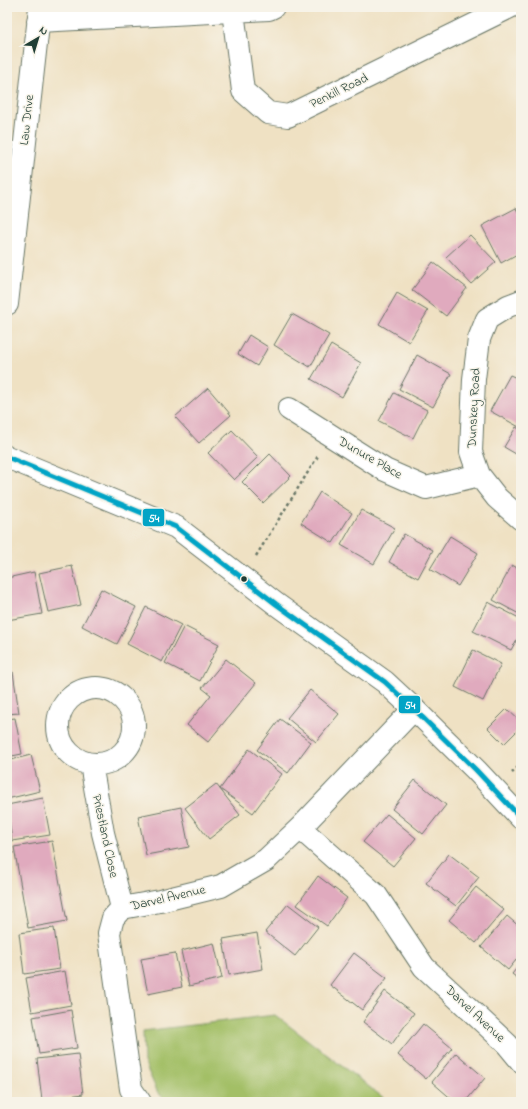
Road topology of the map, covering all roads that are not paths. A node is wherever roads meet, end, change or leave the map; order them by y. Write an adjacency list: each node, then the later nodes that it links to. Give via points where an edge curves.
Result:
1 (273, 7): 3 (street)
2 (510, 7): 3 (street, Penkill Road, via 288,116 268,113 243,91)
3 (233, 10): 4 (street)
4 (39, 14): 6 (street, Law Drive)
5 (521, 301): 9 (street, Dunskey Road, via 487,319 479,340 474,379 471,452)
6 (7, 304)
7 (289, 409): 9 (street, Dunure Place, via 385,470 426,488)
8 (7, 457): 11 (street, via 176,527 276,604 385,682)
9 (479, 475): 10 (street, Dunskey Road, via 497,498)
10 (521, 519)
11 (414, 709): 13 (street); 14 (street, Darvel Avenue)
12 (91, 764): 15 (street, Priestland Close, via 103,833)
13 (521, 818)
14 (300, 828): 15 (street, Darvel Avenue, via 266,860 221,886); 16 (street, Darvel Avenue, via 376,895 424,968 507,1044)
15 (122, 908): 17 (street, Darvel Avenue, via 113,918 109,933 131,1089)
16 (521, 1061)
17 (140, 1102)

